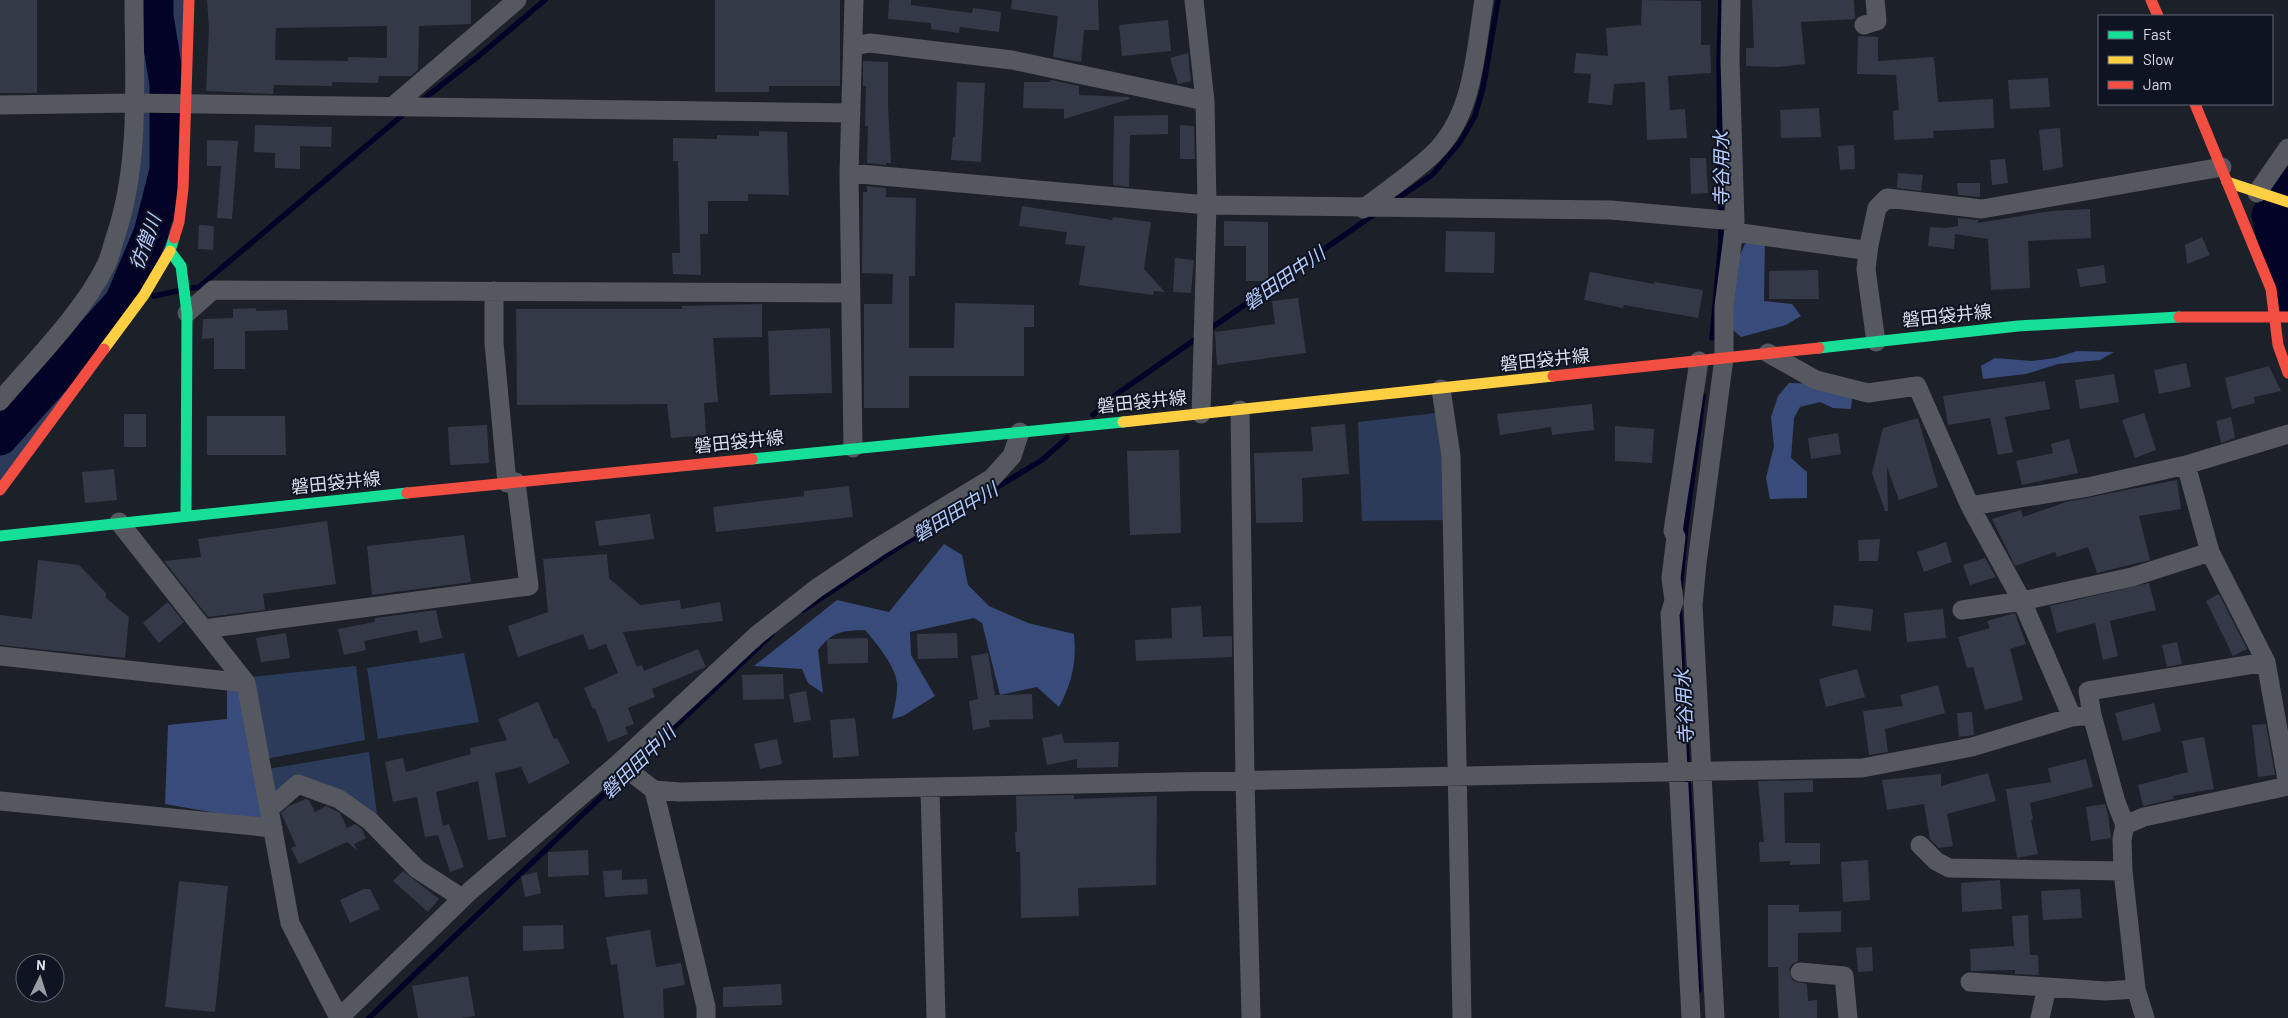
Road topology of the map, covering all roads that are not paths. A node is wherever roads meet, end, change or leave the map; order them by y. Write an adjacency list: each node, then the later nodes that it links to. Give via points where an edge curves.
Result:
1 (134, 0): 14 (street)
2 (189, 0): 16 (main road)
3 (517, 0): 18 (street)
4 (854, 0): 12 (street)
5 (1194, 0): 13 (street)
6 (1484, 0): 26 (street, via 1468,96 1454,129 1434,154)
7 (1731, 0): 27 (street)
8 (1875, 0): 11 (street, via 1877,21)
9 (2151, 0): 10 (main road)
10 (2158, 15)
11 (1864, 25)
12 (853, 46): 13 (street, via 870,43 1012,60); 19 (street)
13 (1205, 101): 25 (street)
14 (134, 103): 15 (street); 16 (street); 40 (street, via 130,177 120,224 106,265 89,295)
15 (0, 105)
16 (187, 105): 18 (street); 29 (main road, via 183,189 179,222)
17 (2195, 105): 22 (main road)
18 (392, 107): 19 (street)
19 (851, 113): 21 (street)
20 (2288, 148): 23 (street)
21 (850, 173): 25 (street); 31 (street)
22 (2225, 175): 23 (main road); 28 (street, via 1982,209 1887,198 1877,208); 38 (main road, via 2271,289 2278,345)
23 (2258, 193): 24 (main road)
24 (2288, 202)
25 (1207, 206): 26 (street); 42 (street)
26 (1363, 209): 27 (street, via 1611,210)
27 (1735, 227): 28 (street, via 1863,250); 36 (street, via 1724,306)
28 (1869, 245): 34 (street, via 1866,269)
29 (170, 251): 32 (main road, via 182,266); 47 (main road, via 144,295)
30 (494, 291): 31 (street); 32 (street, via 213,290); 48 (street, via 494,344)
31 (851, 293): 45 (street)
32 (187, 314): 50 (main road)
33 (2288, 317): 34 (main road, 磐田袋井線, via 2194,316 2018,326)
34 (1876, 342): 35 (main road, 磐田袋井線)
35 (1768, 354): 36 (main road, 磐田袋井線); 49 (street, via 1816,380 1868,393 1917,386)
36 (1724, 358): 37 (main road, 磐田袋井線); 64 (street, via 1693,605)
37 (1699, 361): 39 (main road, 磐田袋井線); 63 (street, via 1673,531 1676,536 1671,578 1674,601 1670,614)
38 (2288, 373)
39 (1441, 389): 41 (main road, 磐田袋井線); 65 (street, via 1451,456)
40 (0, 401)
41 (1240, 410): 42 (main road, 磐田袋井線); 66 (street)
42 (1201, 414): 43 (main road, 磐田袋井線)
43 (1020, 432): 45 (main road, 磐田袋井線); 62 (street, via 1012,456 992,478 817,588 757,635)
44 (2288, 434): 46 (street)
45 (853, 448): 48 (main road, 磐田袋井線)
46 (2186, 465): 49 (street); 53 (street)
47 (3, 479)
48 (512, 482): 50 (main road, 磐田袋井線); 56 (street, via 529,586)
49 (1970, 506): 54 (street)
50 (186, 515): 51 (main road, 磐田袋井線)
51 (119, 522): 52 (main road, 磐田袋井線); 56 (street)
52 (0, 536)
53 (2210, 552): 54 (street, via 2132,577); 58 (street)
54 (2022, 601): 55 (street); 61 (street)
55 (1962, 610)
56 (204, 629): 59 (street)
57 (0, 656): 59 (street)
58 (2266, 662): 60 (street, via 2088,691); 67 (street)
59 (246, 683): 71 (street)
60 (2092, 715): 61 (street); 72 (street)
61 (2072, 717): 64 (street, via 1972,747 1862,768)
62 (619, 762): 69 (street); 76 (street)
63 (1678, 771): 64 (street); 65 (street); 86 (street)
64 (1703, 771): 87 (street)
65 (1458, 776): 66 (street); 85 (street)
66 (1245, 780): 68 (street); 84 (street)
67 (2288, 785): 72 (street, via 2144,817)
68 (930, 788): 69 (street); 83 (street)
69 (654, 790): 82 (street)
70 (0, 801): 73 (street)
71 (269, 809): 73 (street); 76 (street, via 298,784 339,799 370,821 417,869)
72 (2125, 825): 75 (street)
73 (272, 828): 81 (street, via 290,923)
74 (1920, 845): 75 (street, via 1936,861 1949,868)
75 (2123, 871): 80 (street)
76 (462, 898): 81 (street)
77 (1800, 972): 88 (street, via 1844,976)
78 (1970, 982): 79 (street)
79 (2047, 987): 80 (street, via 2106,991); 89 (street)
80 (2136, 989): 90 (street)
81 (339, 1018)
82 (706, 1018)
83 (936, 1018)
84 (1251, 1018)
85 (1462, 1018)
86 (1691, 1018)
87 (1715, 1018)
88 (1848, 1018)
89 (2040, 1018)
90 (2145, 1018)

